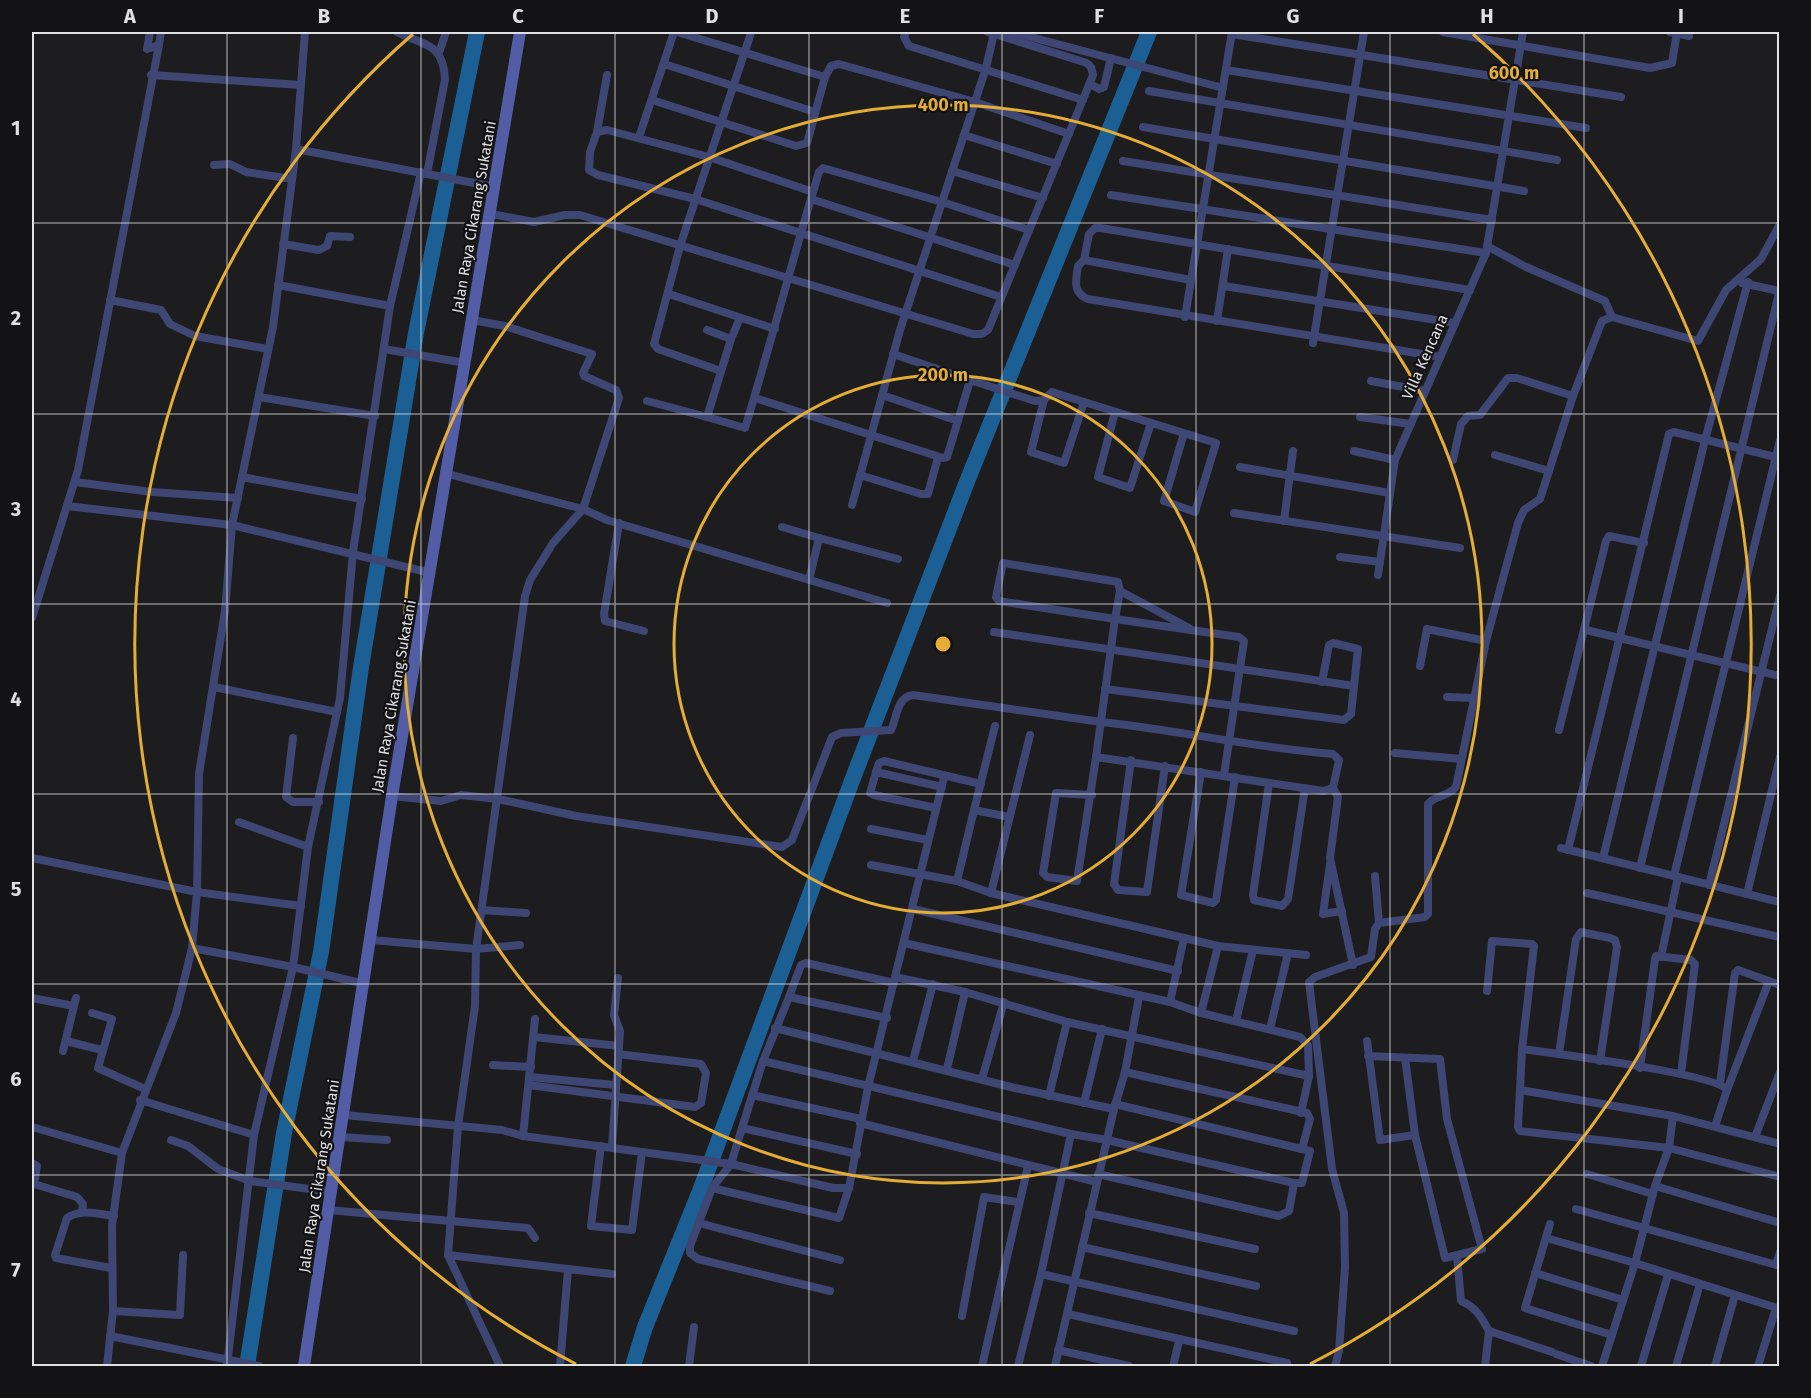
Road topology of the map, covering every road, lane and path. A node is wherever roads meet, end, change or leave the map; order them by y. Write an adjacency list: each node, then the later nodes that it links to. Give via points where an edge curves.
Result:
1 (150, 32): 19 (street, via 147,50)
2 (161, 32): 19 (street)
3 (305, 32): 33 (street)
4 (397, 32): 21 (street, via 434,47)
5 (446, 32): 21 (street)
6 (520, 32): 67 (main road, Jalan Raya Cikarang Sukatani)
7 (676, 32): 22 (street); 25 (street)
8 (906, 32): 26 (street, via 904,37 909,46)
9 (991, 32): 26 (street); 32 (street, via 1086,63 1093,75)
10 (1011, 32): 24 (street)
11 (1364, 32): 23 (street)
12 (1443, 32): 17 (street)
13 (1523, 32): 20 (street, Villa Kencana)
14 (1675, 32): 18 (street); 20 (street, via 1672,63 1656,68)
15 (751, 33): 22 (street)
16 (1232, 33): 23 (street); 27 (street)
17 (1463, 33): 20 (street)
18 (1689, 36)
19 (159, 45): 28 (street)
20 (1521, 45): 31 (street, Villa Kencana)
21 (439, 53): 63 (street, via 445,79)
22 (744, 54): 30 (street); 34 (street)
23 (1360, 55): 31 (street); 37 (street)
24 (1112, 59): 32 (street, via 1104,87); 35 (street)
25 (664, 64): 34 (street); 39 (street)
26 (986, 68): 40 (street); 41 (street)
27 (1226, 70): 35 (street); 37 (street)
28 (151, 75): 33 (street); 103 (street)
29 (607, 75): 49 (street)
30 (825, 78): 41 (street, via 831,66 839,64); 43 (street)
31 (1516, 80): 38 (street); 44 (street, Villa Kencana)
32 (1090, 84): 40 (street)
33 (302, 85): 54 (street)
34 (732, 88): 43 (street); 45 (street)
35 (1223, 88): 42 (street)
36 (1149, 91): 42 (street)
37 (1355, 91): 44 (street); 46 (street)
38 (1621, 97)
39 (652, 100): 45 (street); 52 (street)
40 (1083, 100): 50 (street)
41 (975, 102): 50 (street); 51 (street)
42 (1221, 103): 46 (street); 53 (street)
43 (815, 112): 45 (street, via 807,143 796,146)
44 (1509, 116): 48 (street); 55 (street, Villa Kencana)
45 (721, 122): 56 (street)
46 (1351, 126): 55 (street); 59 (street)
47 (1143, 127): 53 (street)
48 (1586, 128)
49 (597, 132): 52 (street, via 607,130); 73 (street, via 589,170 598,176)
50 (1069, 134): 60 (street)
51 (964, 135): 60 (street); 62 (street)
52 (639, 137): 56 (street)
53 (1215, 138): 59 (street); 64 (street)
54 (296, 148): 63 (street); 65 (street)
55 (1503, 152): 57 (street); 66 (street, Villa Kencana)
56 (709, 158): 71 (street); 73 (street)
57 (1557, 160)
58 (1123, 161): 64 (street)
59 (1344, 162): 66 (street); 69 (street)
60 (1057, 164): 72 (street)
61 (214, 165): 65 (street, via 230,164 246,172)
62 (952, 171): 72 (street); 74 (street)
63 (427, 174): 67 (street); 105 (street)
64 (1209, 175): 69 (street); 75 (street)
65 (292, 179): 84 (street)
66 (1497, 186): 68 (street); 77 (street, Villa Kencana)
67 (495, 187): 76 (main road, Jalan Raya Cikarang Sukatani)
68 (1524, 191)
69 (1339, 194): 77 (street); 80 (street)
70 (1111, 195): 75 (street)
71 (812, 196): 74 (street, via 823,168); 81 (street); 83 (street)
72 (1042, 198): 79 (street)
73 (696, 199): 81 (street); 86 (street)
74 (942, 202): 79 (street); 83 (street)
75 (1203, 210): 80 (street); 85 (street)
76 (491, 214): 86 (street, via 534,222 580,215); 110 (main road, Jalan Raya Cikarang Sukatani)
77 (1492, 220): 88 (street, Villa Kencana)
78 (1779, 224): 96 (street, via 1761,259)
79 (1029, 230): 90 (street)
80 (1332, 231): 88 (street); 91 (street)
81 (801, 232): 92 (street); 93 (street)
82 (350, 237): 84 (street, via 330,236 327,246 319,250)
83 (930, 239): 90 (street); 92 (street)
84 (283, 244): 97 (street)
85 (1197, 244): 87 (street); 89 (street, via 1095,228 1089,234); 94 (street)
86 (680, 246): 93 (street); 101 (street)
87 (1228, 249): 91 (street); 98 (street)
88 (1487, 249): 99 (street, Villa Kencana); 108 (street, via 1605,301)
89 (1084, 261): 94 (street); 107 (street, via 1078,266 1075,286 1083,297)
90 (1015, 265): 102 (street)
91 (1326, 267): 99 (street); 104 (street)
92 (919, 272): 102 (street); 106 (street)
93 (786, 280): 106 (street); 113 (street)
94 (1191, 280): 107 (street)
95 (1748, 282): 96 (street); 100 (street); 142 (street)
96 (1733, 284): 108 (street, via 1720,299 1698,341)
97 (278, 285): 105 (street); 117 (street)
98 (1224, 286): 104 (street); 111 (street)
99 (1470, 290): 112 (street, Villa Kencana)
100 (1779, 290): 144 (street)
101 (669, 294): 109 (street); 122 (street, via 655,347)
102 (1001, 297): 106 (street, via 988,330 982,334)
103 (110, 300): 117 (street, via 161,310 170,324 204,339); 158 (street)
104 (1320, 300): 112 (street); 116 (street)
105 (390, 306): 118 (street)
106 (905, 314): 119 (street)
107 (1185, 317): 111 (street)
108 (1612, 317): 127 (street, via 1602,321)
109 (740, 318): 113 (street); 115 (street)
110 (472, 320): 121 (main road, Jalan Raya Cikarang Sukatani); 164 (street, via 505,326 592,354 584,376 616,390)
111 (1217, 321): 116 (street)
112 (1455, 323): 120 (street, Villa Kencana)
113 (775, 329): 129 (street)
114 (707, 330): 115 (street)
115 (731, 339): 122 (street)
116 (1313, 339): 120 (street)
117 (268, 349): 128 (street)
118 (387, 349): 121 (street); 134 (street)
119 (893, 354): 123 (street); 126 (street)
120 (1440, 357): 125 (street, Villa Kencana)
121 (465, 363): 154 (main road, Jalan Raya Cikarang Sukatani)
122 (721, 371): 135 (street)
123 (967, 379): 130 (street, via 1035,401); 137 (street, via 969,384)
124 (1371, 381): 125 (street)
125 (1425, 391): 139 (street, Villa Kencana)
126 (882, 395): 137 (street); 141 (street)
127 (1573, 396): 151 (street, via 1508,378 1480,415 1468,416 1461,424); 153 (street)
128 (259, 398): 134 (street); 157 (street)
129 (755, 398): 135 (street, via 745,428); 141 (street)
130 (1044, 400): 132 (street, via 1052,392); 132 (street, via 1031,452 1064,463)
131 (647, 401): 135 (street)
132 (1084, 402): 133 (street)
133 (1115, 412): 138 (street); 138 (street, via 1098,477 1130,488)
134 (375, 416): 161 (street)
135 (706, 417)
136 (1360, 417): 139 (street)
137 (958, 421): 148 (street, via 947,457)
138 (1151, 423): 140 (street)
139 (1411, 424): 150 (street, Villa Kencana)
140 (1184, 433): 140 (street, via 1216,443 1195,512 1164,501)
141 (871, 436): 148 (street); 155 (street)
142 (1705, 440): 144 (street); 172 (street, via 1670,434); 192 (street)
143 (1779, 440): 149 (street)
144 (1740, 448): 149 (street); 194 (street)
145 (1293, 451): 156 (street)
146 (1354, 451): 150 (street)
147 (1495, 455): 153 (street)
148 (938, 457): 155 (street, via 928,494)
149 (1777, 457): 195 (street)
150 (1395, 460): 159 (street, Villa Kencana)
151 (1453, 460)
152 (1240, 466): 156 (street)
153 (1549, 471): 191 (street, via 1539,501 1524,510 1518,523)
154 (448, 474): 164 (street); 178 (main road, Jalan Raya Cikarang Sukatani)
155 (860, 475): 162 (street)
156 (1292, 476): 159 (street); 166 (street)
157 (242, 477): 160 (street); 161 (street)
158 (75, 483): 160 (street); 163 (street)
159 (1390, 493): 170 (street, Villa Kencana)
160 (238, 498): 168 (street)
161 (362, 499): 174 (street)
162 (852, 505)
163 (67, 506): 168 (street); 184 (street)
164 (583, 509): 167 (street); 232 (street, via 553,543 530,580 525,596 504,731)
165 (1234, 513): 166 (street)
166 (1284, 521): 170 (street)
167 (619, 523): 180 (street); 187 (street, via 605,621)
168 (232, 525): 174 (street); 201 (street)
169 (782, 527): 171 (street)
170 (1384, 536): 173 (street); 177 (street, Villa Kencana)
171 (819, 538): 176 (street); 180 (street)
172 (1644, 543): 186 (street, via 1609,536); 190 (street)
173 (1460, 548)
174 (353, 552): 178 (street); 207 (street)
175 (1340, 557): 177 (street)
176 (898, 560)
177 (1380, 562): 179 (street, Villa Kencana)
178 (431, 573): 231 (main road, Jalan Raya Cikarang Sukatani)
179 (1378, 575)
180 (809, 580): 183 (street)
181 (1120, 591): 185 (street); 185 (street, via 1117,581 1002,564 996,597 999,601); 188 (street)
182 (1779, 596): 198 (street)
183 (887, 603)
184 (32, 618)
185 (1115, 619): 188 (street); 193 (street)
186 (1586, 630): 190 (street); 210 (street)
187 (644, 631)
188 (1194, 631): 197 (street, via 1242,639 1245,644)
189 (994, 632): 193 (street)
190 (1620, 638): 192 (street); 243 (street, via 1564,849)
191 (1486, 641): 196 (street, via 1427,629); 205 (street)
192 (1655, 647): 194 (street); 243 (street)
193 (1110, 651): 197 (street); 203 (street)
194 (1692, 655): 195 (street); 245 (street)
195 (1726, 664): 198 (street); 248 (street)
196 (1420, 666)
197 (1240, 671): 200 (street); 206 (street)
198 (1762, 672): 199 (street); 250 (street)
199 (1779, 676)
200 (1322, 682): 202 (street); 202 (street, via 1326,647 1333,643 1358,649)
201 (214, 687): 207 (street); 251 (street, via 198,784)
202 (1354, 687): 206 (street, via 1351,714 1344,720)
203 (1105, 689): 206 (street); 208 (street)
204 (1448, 697): 205 (street)
205 (1474, 698): 217 (street)
206 (1235, 705): 213 (street)
207 (337, 712): 233 (street)
208 (1101, 722): 213 (street); 215 (street); 232 (street, via 905,697 893,728 888,731 832,737 792,840 782,847 600,820)
209 (994, 726): 226 (street)
210 (1559, 730)
211 (1030, 735): 236 (street)
212 (293, 738): 233 (street, via 286,797 293,802)
213 (1231, 740): 222 (street); 229 (street, via 1333,754 1339,760)
214 (1395, 753): 217 (street)
215 (1096, 757): 218 (street); 230 (street)
216 (1779, 757): 254 (street)
217 (1461, 759): 262 (street, via 1456,788 1428,804 1428,914)
218 (1131, 760): 219 (street); 219 (street, via 1114,884 1118,890 1147,892)
219 (1166, 766): 220 (street)
220 (1201, 771): 222 (street); 224 (street, via 1181,895 1207,902 1216,900)
221 (876, 772): 223 (street, via 884,761); 227 (street); 234 (street, via 870,792 874,795)
222 (1224, 775): 224 (street)
223 (944, 777): 226 (street); 227 (street)
224 (1235, 777): 225 (street)
225 (1269, 783): 228 (street); 228 (street, via 1253,895 1258,903 1282,906 1288,899)
226 (981, 784): 235 (street)
227 (942, 788): 234 (street)
228 (1305, 788): 229 (street)
229 (1333, 789): 242 (street, via 1338,797)
230 (1092, 795): 230 (street, via 1077,881 1047,877 1043,873 1056,793)
231 (392, 796): 232 (street, via 441,801 461,795); 265 (main road, Jalan Raya Cikarang Sukatani)
232 (498, 799): 258 (street)
233 (319, 802): 240 (street)
234 (936, 808): 239 (street)
235 (974, 810): 236 (street); 249 (street)
236 (1009, 817): 253 (street)
237 (239, 822): 240 (street)
238 (872, 830): 239 (street)
239 (928, 840): 246 (street)
240 (308, 847): 256 (street)
241 (32, 858): 251 (street)
242 (1330, 858): 259 (street); 259 (street, via 1323,914)
243 (1603, 858): 245 (street)
244 (872, 865): 246 (street)
245 (1640, 868): 248 (street)
246 (920, 873): 249 (street); 257 (street)
247 (1376, 876): 262 (street)
248 (1676, 876): 250 (street); 260 (street)
249 (957, 881): 253 (street)
250 (1709, 885): 254 (street)
251 (197, 892): 256 (street); 269 (street)
252 (1587, 892): 260 (street)
253 (991, 893): 264 (street)
254 (1747, 894): 255 (street)
255 (1779, 902)
256 (301, 906): 276 (street)
257 (913, 909): 266 (street); 277 (street)
258 (482, 910): 261 (street); 270 (street)
259 (1342, 911): 275 (street)
260 (1669, 912): 263 (street); 274 (street)
261 (526, 913)
262 (1379, 923): 275 (street, via 1373,955)
263 (1779, 937)
264 (1184, 938): 268 (street); 277 (street)
265 (371, 940): 270 (street); 281 (main road, Jalan Raya Cikarang Sukatani)
266 (903, 943): 279 (street); 287 (street)
267 (519, 945): 270 (street)
268 (1218, 946): 271 (street); 292 (street)
269 (192, 948): 276 (street); 328 (street, via 176,1013)
270 (476, 949): 342 (street, via 474,1006)
271 (1253, 950): 272 (street); 295 (street)
272 (1288, 953): 273 (street); 299 (street)
273 (1306, 955)
274 (1661, 957): 317 (street, via 1655,959); 321 (street, via 1691,960 1695,964)
275 (1353, 965): 433 (street, via 1315,977 1308,986 1332,1169 1344,1214 1345,1268)
276 (293, 967): 281 (street); 346 (street)
277 (1178, 971): 290 (street)
278 (618, 978): 306 (street, via 614,1015 620,1031)
279 (894, 980): 282 (street); 286 (street, via 806,963 801,965); 293 (street)
280 (1769, 981): 283 (street); 325 (street, via 1738,970 1735,973); 330 (street)
281 (365, 984): 338 (main road, Jalan Raya Cikarang Sukatani)
282 (933, 984): 285 (street); 314 (street)
283 (1779, 985)
284 (1487, 991): 304 (street, via 1492,940 1532,944)
285 (965, 992): 289 (street); 318 (street)
286 (789, 997): 293 (street); 297 (street)
287 (1139, 997): 290 (street); 300 (street)
288 (32, 998): 302 (street, via 75,1002)
289 (1004, 1002): 296 (street); 323 (street)
290 (1170, 1002): 292 (street)
291 (92, 1013): 305 (street, via 112,1019)
292 (1201, 1013): 295 (street)
293 (886, 1018): 308 (street)
294 (535, 1019): 301 (street)
295 (1236, 1021): 299 (street)
296 (1067, 1022): 298 (street); 333 (street)
297 (775, 1028): 308 (street); 313 (street)
298 (1102, 1029): 300 (street); 335 (street)
299 (1270, 1029): 322 (street, via 1305,1040)
300 (1133, 1036): 319 (street); 322 (street)
301 (534, 1037): 306 (street); 316 (street)
302 (66, 1041): 305 (street); 307 (street)
303 (1367, 1041): 310 (street)
304 (1522, 1049): 309 (street); 329 (street)
305 (102, 1050): 328 (street, via 98,1068)
306 (619, 1050): 326 (street); 331 (street, via 698,1063 704,1069 706,1081 701,1103 695,1107)
307 (63, 1052)
308 (876, 1053): 314 (street); 327 (street)
309 (1559, 1054): 312 (street); 312 (street, via 1576,939 1581,932 1615,940 1617,947)
310 (1368, 1056): 311 (street); 347 (street, via 1380,1140)
311 (1405, 1058): 347 (street); 393 (street, via 1440,1059 1447,1119 1482,1249)
312 (1600, 1060): 317 (street)
313 (763, 1061): 327 (street); 332 (street)
314 (913, 1061): 318 (street)
315 (493, 1065): 316 (street)
316 (531, 1067): 324 (street)
317 (1640, 1068): 321 (street)
318 (948, 1070): 323 (street)
319 (1125, 1072): 336 (street); 337 (street)
320 (1779, 1072): 350 (street)
321 (1681, 1074): 325 (street)
322 (1309, 1076): 337 (street)
323 (982, 1079): 333 (street)
324 (529, 1081): 326 (street); 331 (street); 348 (street)
325 (1720, 1083): 330 (street)
326 (615, 1085): 331 (street)
327 (868, 1087): 340 (street); 345 (street)
328 (145, 1089): 334 (street)
329 (1520, 1090): 339 (street); 357 (street, via 1520,1131)
330 (1727, 1090): 343 (street)
331 (614, 1095): 356 (street)
332 (752, 1095): 340 (street); 344 (street)
333 (1049, 1096): 335 (street)
334 (140, 1100): 346 (street); 360 (street)
335 (1084, 1103): 336 (street)
336 (1114, 1107): 353 (street); 358 (street)
337 (1301, 1113): 358 (street, via 1310,1115)
338 (344, 1115): 342 (street); 349 (main road, Jalan Raya Cikarang Sukatani)
339 (1673, 1116): 343 (street); 357 (street)
340 (861, 1121): 361 (street); 364 (street)
341 (32, 1126): 360 (street)
342 (458, 1126): 348 (street); 381 (street)
343 (1715, 1126): 350 (street)
344 (742, 1128): 361 (street); 363 (street)
345 (1071, 1134): 353 (street); 365 (street)
346 (254, 1135): 369 (street)
347 (1415, 1135): 393 (street, via 1445,1258)
348 (523, 1136): 355 (street)
349 (341, 1137): 352 (street); 374 (main road, Jalan Raya Cikarang Sukatani)
350 (1755, 1137): 354 (street)
351 (171, 1140): 369 (street, via 188,1146 218,1169)
352 (387, 1140)
353 (1107, 1140): 368 (street); 370 (street)
354 (1779, 1144)
355 (601, 1146): 356 (street); 359 (street, via 591,1226 632,1230)
356 (612, 1148): 359 (street)
357 (1669, 1148): 367 (street); 373 (street)
358 (1302, 1149): 370 (street, via 1310,1151 1305,1177 1302,1183)
359 (642, 1152): 363 (street)
360 (122, 1153): 380 (street)
361 (857, 1154): 372 (street)
362 (32, 1162): 378 (street, via 38,1166 34,1184 77,1197 83,1204)
363 (731, 1164): 371 (street); 372 (street)
364 (1028, 1166): 365 (street); 375 (street)
365 (1062, 1174): 368 (street); 401 (street)
366 (1587, 1174): 373 (street)
367 (1779, 1177)
368 (1098, 1178): 370 (street, via 1279,1216 1289,1211); 379 (street)
369 (250, 1181): 374 (street); 420 (street)
370 (1294, 1183)
371 (712, 1188): 372 (street, via 839,1218); 382 (street)
372 (849, 1188)
373 (1654, 1190): 383 (street); 385 (street)
374 (332, 1192): 377 (main road, Jalan Raya Cikarang Sukatani)
375 (1018, 1202): 412 (street, via 984,1197); 428 (street)
376 (1576, 1209): 385 (street)
377 (329, 1210): 381 (street); 424 (main road, Jalan Raya Cikarang Sukatani)
378 (82, 1212): 380 (street); 397 (street, via 67,1218 56,1257)
379 (1089, 1214): 388 (street); 389 (street)
380 (114, 1216): 397 (street)
381 (449, 1220): 386 (street, via 528,1228); 392 (street)
382 (699, 1223): 394 (street); 406 (street, via 690,1246 690,1254 698,1259)
383 (1779, 1223)
384 (1550, 1224): 387 (street)
385 (1644, 1228): 395 (street); 396 (street)
386 (535, 1238)
387 (1546, 1238): 395 (street); 399 (street)
388 (1082, 1247): 403 (street); 405 (street)
389 (1255, 1250)
390 (1779, 1252): 396 (street)
391 (183, 1255): 410 (street, via 180,1315)
392 (448, 1255): 398 (street); 425 (street)
393 (1457, 1256): 415 (street, via 1461,1301 1478,1312)
394 (840, 1260)
395 (1635, 1263): 402 (street); 408 (street)
396 (1778, 1265)
397 (111, 1268): 410 (street)
398 (568, 1269): 400 (street); 426 (street)
399 (1536, 1273): 408 (street); 416 (street, via 1525,1308)
400 (612, 1274)
401 (1041, 1274): 403 (street); 429 (street)
402 (1668, 1275): 404 (street); 437 (street)
403 (1074, 1280): 411 (street); 414 (street)
404 (1700, 1284): 407 (street); 438 (street)
405 (1256, 1286)
406 (830, 1291)
407 (1735, 1295): 409 (street); 439 (street)
408 (1623, 1300): 416 (street)
409 (1778, 1309): 440 (street)
410 (113, 1311): 417 (street)
411 (1068, 1314): 418 (street); 419 (street)
412 (962, 1316)
413 (694, 1327): 427 (street)
414 (1294, 1331)
415 (1489, 1331): 434 (street); 435 (street)
416 (1612, 1335): 436 (street)
417 (110, 1336): 420 (street); 422 (street)
418 (1179, 1341): 421 (street); 432 (street)
419 (1059, 1350): 430 (street); 431 (street)
420 (228, 1363): 423 (street, via 242,1361)
421 (1287, 1363)
422 (107, 1366)
423 (259, 1366)
424 (304, 1366)
425 (500, 1366)
426 (560, 1366)
427 (689, 1366)
428 (982, 1366)
429 (1018, 1366)
430 (1055, 1366)
431 (1129, 1366)
432 (1173, 1366)
433 (1335, 1366)
434 (1485, 1366)
435 (1591, 1366)
436 (1602, 1366)
437 (1641, 1366)
438 (1676, 1366)
439 (1715, 1366)
440 (1758, 1366)

